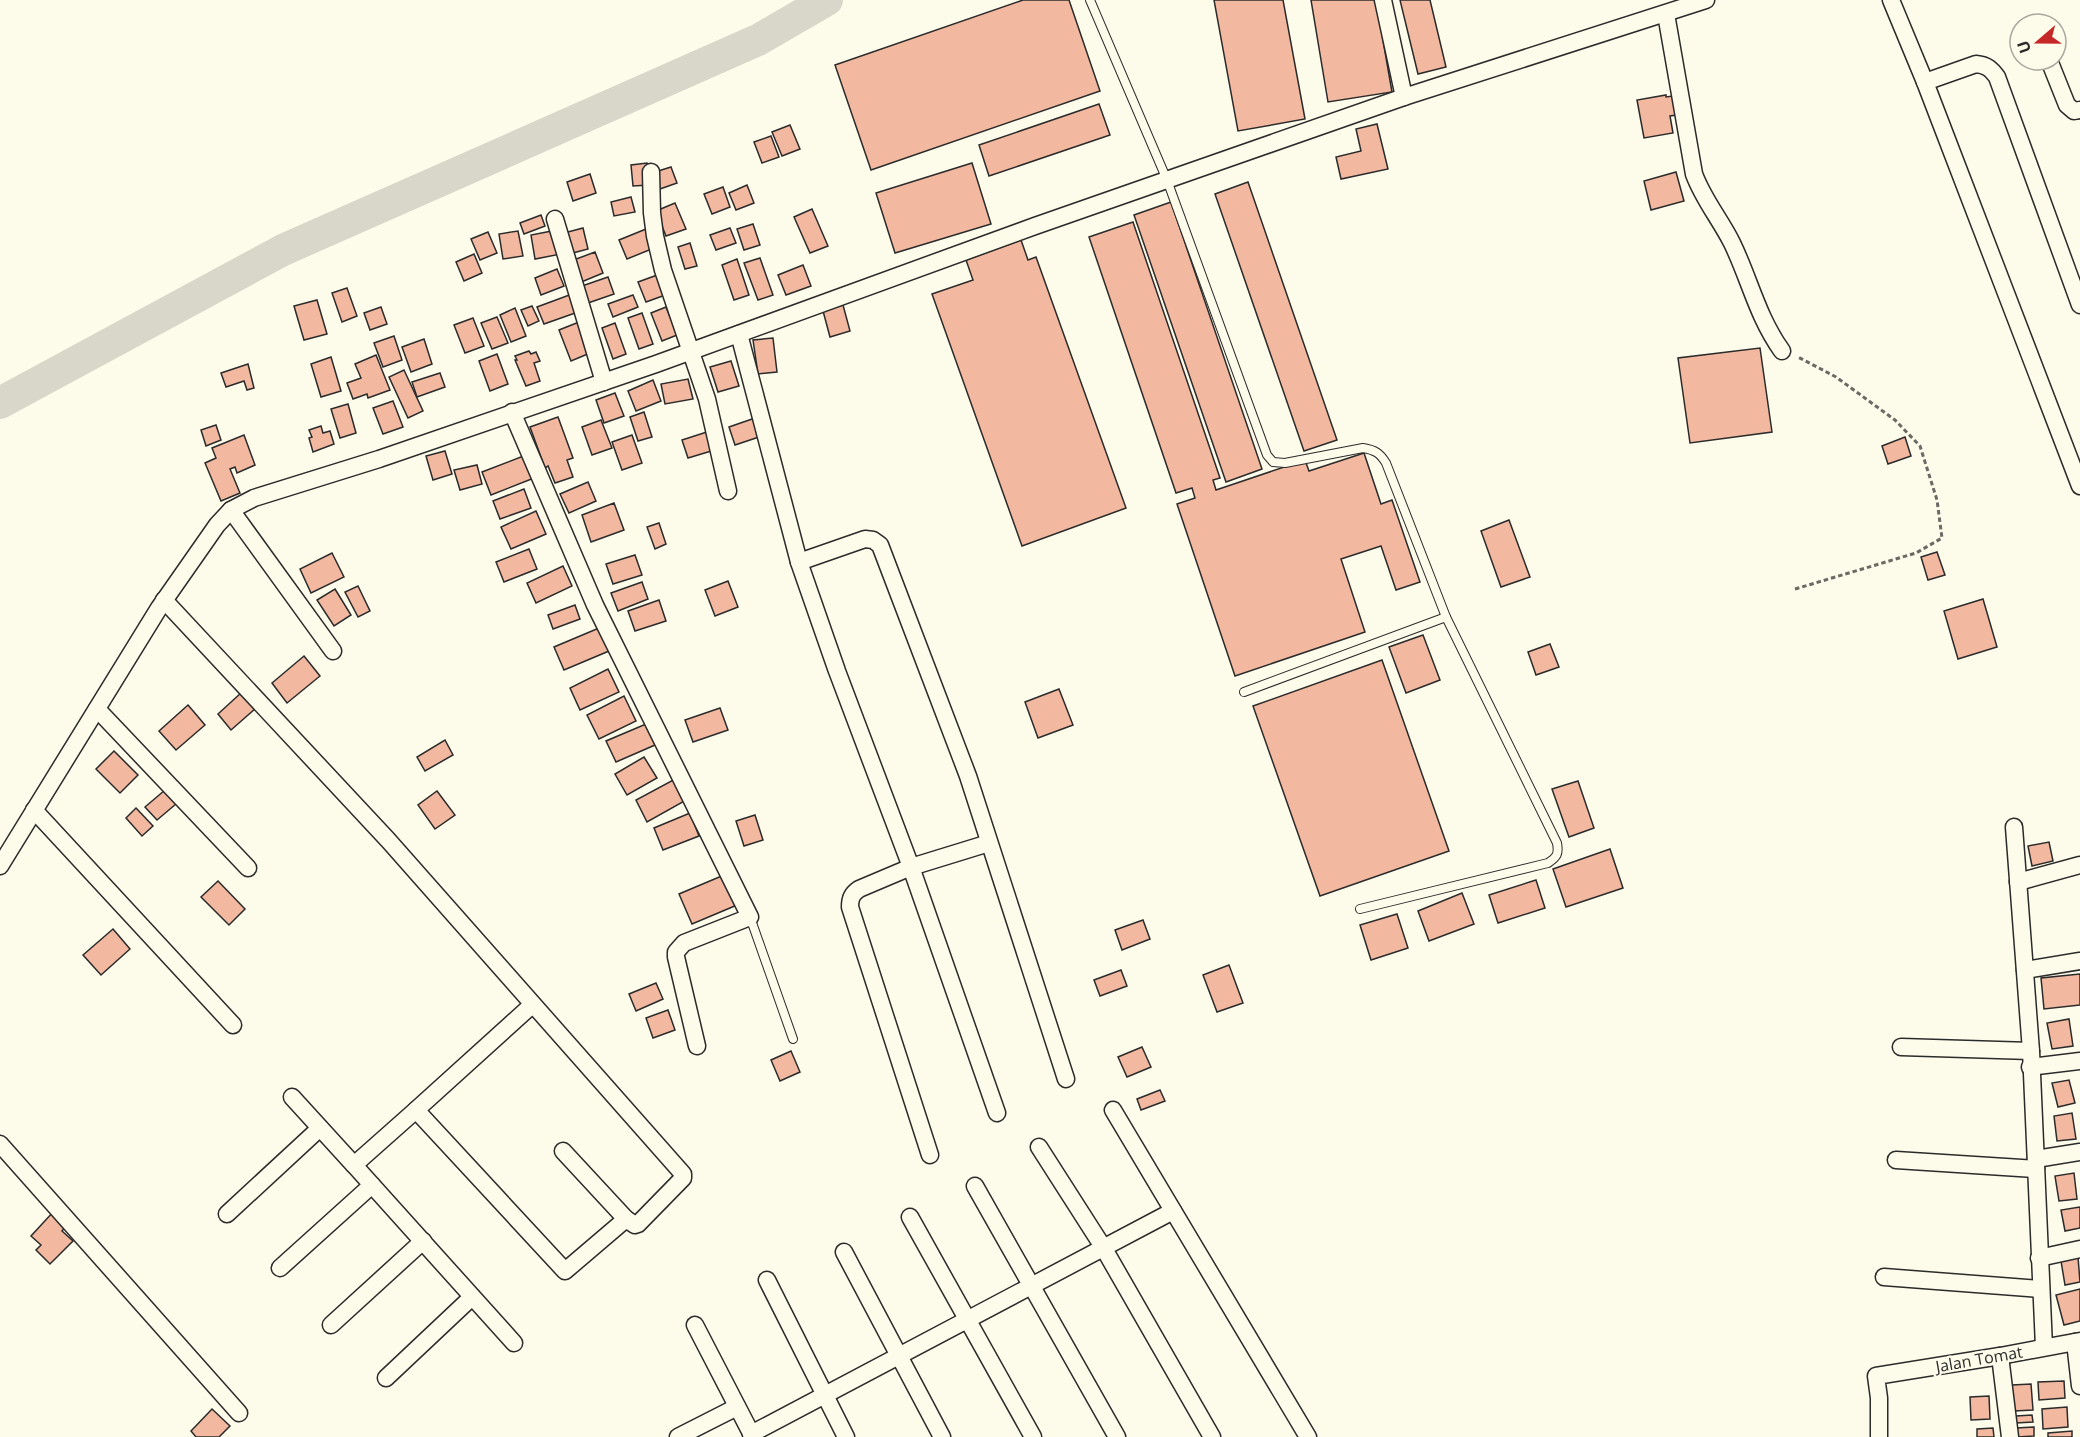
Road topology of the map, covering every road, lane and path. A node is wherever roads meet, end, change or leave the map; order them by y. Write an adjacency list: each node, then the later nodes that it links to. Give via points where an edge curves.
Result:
1 (1090, 0): 11 (lane)
2 (1383, 0): 8 (street)
3 (1706, 0): 5 (street)
4 (1891, 0): 7 (street)
5 (1666, 14): 8 (street); 16 (street, via 1698,186 1733,245 1758,311)
6 (2054, 72): 9 (street, via 2067,105 2074,111)
7 (1925, 82): 13 (street, via 1976,64 1991,69 1997,77); 19 (street)
8 (1404, 97): 11 (street)
9 (2080, 110)
10 (651, 172): 15 (street, via 655,236)
11 (1167, 180): 14 (street); 25 (lane, via 1267,455 1278,463 1363,448 1382,456)
12 (555, 219): 17 (street)
13 (2080, 305)
14 (739, 333): 15 (street); 22 (street)
15 (691, 351): 17 (street); 20 (street, via 707,399)
16 (1782, 351): 23 (path, via 1836,377 1895,420 1920,446 1937,500 1942,538 1916,553)
17 (604, 382): 18 (street)
18 (512, 412): 21 (street, via 254,498); 38 (street, via 595,605)
19 (2080, 486)
20 (728, 491)
21 (231, 510): 24 (street); 26 (street)
22 (799, 562): 31 (street, via 866,539 880,545 968,776); 34 (street)
23 (1795, 589)
24 (165, 600): 28 (street); 41 (street, via 388,840)
25 (1446, 616): 27 (lane); 37 (lane, via 1559,852 1548,862)
26 (333, 651)
27 (1244, 692)
28 (97, 709): 29 (street); 35 (street)
29 (34, 810): 33 (street); 42 (street)
30 (2014, 827): 36 (street)
31 (989, 843): 34 (street); 48 (street)
32 (2080, 865): 36 (street)
33 (0, 866)
34 (911, 867): 52 (street); 58 (street, via 859,889 853,893 850,907)
35 (248, 868)
36 (2018, 882): 40 (street)
37 (1360, 909)
38 (750, 917): 43 (lane); 44 (street, via 684,943 676,952)
39 (2080, 961): 40 (street)
40 (2025, 970): 46 (street)
41 (532, 1005): 50 (street); 67 (street, via 683,1174 637,1225)
42 (233, 1025)
43 (793, 1039)
44 (697, 1046)
45 (1901, 1047): 46 (street)
46 (2030, 1059): 47 (street); 60 (street)
47 (2080, 1061)
48 (1066, 1079)
49 (292, 1096): 53 (street)
50 (416, 1110): 61 (street); 67 (street, via 564,1271)
51 (1113, 1110): 64 (street)
52 (997, 1113)
53 (320, 1128): 61 (street); 65 (street)
54 (0, 1144): 91 (street)
55 (1039, 1147): 69 (street)
56 (563, 1151): 67 (street)
57 (2080, 1152): 60 (street)
58 (930, 1155)
59 (1896, 1160): 60 (street)
60 (2036, 1164): 72 (street)
61 (354, 1165): 62 (street)
62 (372, 1185): 68 (street); 73 (street)
63 (975, 1186): 76 (street)
64 (1173, 1211): 69 (street); 99 (street)
65 (227, 1215)
66 (910, 1217): 79 (street)
67 (626, 1219)
68 (423, 1241): 78 (street); 80 (street)
69 (1103, 1248): 76 (street); 98 (street)
70 (2080, 1249): 72 (street)
71 (844, 1252): 85 (street)
72 (2039, 1258): 77 (street)
73 (279, 1268)
74 (1884, 1277): 77 (street)
75 (767, 1280): 89 (street)
76 (1032, 1286): 79 (street); 97 (street)
77 (2040, 1289): 84 (street)
78 (472, 1297): 83 (street); 87 (street)
79 (968, 1320): 85 (street); 96 (street)
80 (331, 1324)
81 (695, 1325): 90 (street)
82 (2077, 1342): 84 (street, Jalan Tomat); 88 (street)
83 (514, 1343)
84 (2044, 1347): 86 (street, Jalan Tomat)
85 (899, 1356): 89 (street); 95 (street)
86 (2000, 1356): 100 (street, Jalan Tomat, via 1875,1377); 101 (street)
87 (386, 1378)
88 (2080, 1386)
89 (824, 1395): 92 (street); 94 (street)
90 (737, 1407): 92 (street); 93 (street)
91 (239, 1413)
92 (752, 1436)
93 (678, 1437)
94 (846, 1437)
95 (942, 1437)
96 (1033, 1437)
97 (1118, 1437)
98 (1212, 1437)
99 (1308, 1437)
100 (1879, 1437)
101 (2010, 1437)

